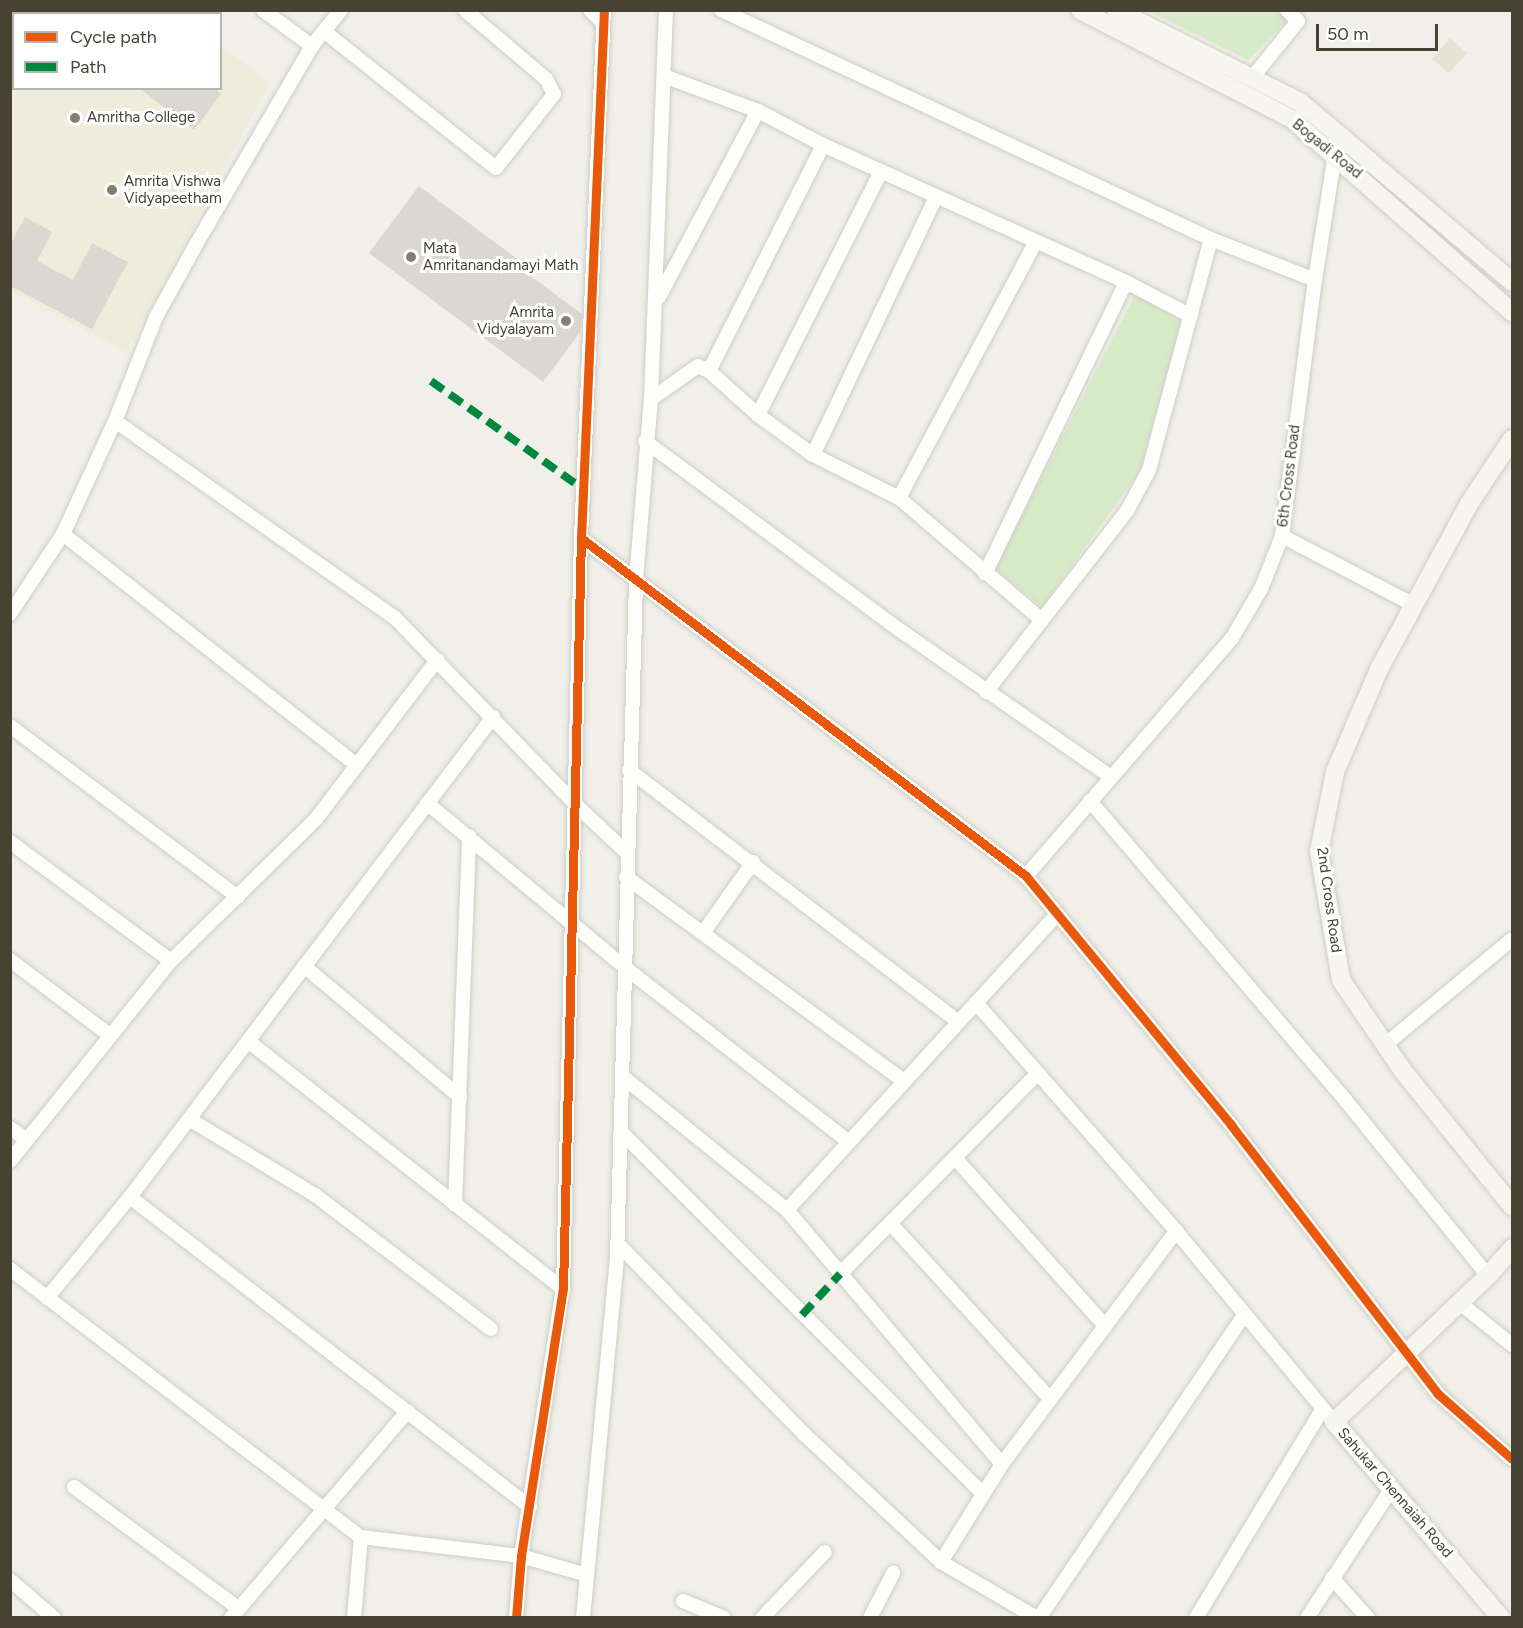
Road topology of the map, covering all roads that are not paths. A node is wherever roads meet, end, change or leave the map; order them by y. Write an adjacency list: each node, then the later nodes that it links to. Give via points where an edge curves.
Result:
1 (262, 10): 13 (street)
2 (341, 10): 12 (street)
3 (465, 10): 12 (street, via 546,79 554,94 496,168)
4 (590, 10): 11 (street)
5 (666, 10): 14 (street)
6 (721, 10): 22 (street)
7 (1080, 10): 19 (street, Bogadi Road, via 1292,120)
8 (1116, 10): 15 (street, Bogadi Road)
9 (1287, 10): 10 (street)
10 (1302, 16): 15 (street)
11 (604, 17): 40 (street)
12 (325, 32): 13 (street)
13 (312, 46): 33 (street, via 156,317)
14 (664, 76): 16 (street); 27 (street)
15 (1252, 78): 17 (street, Bogadi Road, via 1300,102)
16 (758, 111): 18 (street); 27 (street)
17 (1344, 136): 19 (street, 6th Cross Road); 26 (street, Bogadi Road)
18 (824, 145): 20 (street); 30 (street)
19 (1335, 154): 24 (street, 6th Cross Road); 28 (street, Bogadi Road)
20 (881, 171): 21 (street); 32 (street)
21 (936, 196): 23 (street); 36 (street)
22 (1211, 239): 24 (street); 29 (street)
23 (1036, 241): 25 (street); 37 (street)
24 (1315, 280): 39 (street, 6th Cross Road)
25 (1126, 282): 29 (street); 41 (street)
26 (1512, 282)
27 (655, 303): 31 (street)
28 (1512, 312)
29 (1191, 316): 45 (street, via 1149,470 1126,510)
30 (709, 371): 31 (street, via 698,366); 32 (street)
31 (651, 399): 35 (street)
32 (758, 415): 36 (street)
33 (115, 421): 38 (street); 46 (street, via 395,618)
34 (1512, 439): 43 (street, 2nd Cross Road, via 1469,504)
35 (645, 441): 42 (street); 47 (street)
36 (813, 455): 37 (street)
37 (899, 498): 41 (street)
38 (63, 534): 44 (street); 50 (street)
39 (1282, 536): 43 (street); 52 (street, 6th Cross Road, via 1261,590 1232,638)
40 (581, 538): 42 (street); 55 (street)
41 (985, 574): 45 (street)
42 (636, 580): 51 (street); 61 (street)
43 (1414, 605): 75 (street, 2nd Cross Road, via 1380,667 1335,772 1319,851 1341,980)
44 (10, 614)
45 (1042, 620): 47 (street)
46 (437, 660): 48 (street); 50 (street)
47 (986, 692): 52 (street)
48 (493, 717): 54 (street); 55 (street)
49 (10, 726): 62 (street)
50 (357, 765): 62 (street, via 316,819)
51 (629, 770): 58 (street); 59 (street)
52 (1112, 777): 53 (street, 6th Cross Road)
53 (1090, 801): 61 (street, 6th Cross Road); 97 (street, via 1346,1101)
54 (427, 803): 56 (street); 69 (street)
55 (577, 806): 58 (street); 64 (street)
56 (469, 836): 64 (street); 79 (street)
57 (10, 842): 68 (street)
58 (626, 852): 60 (street)
59 (753, 862): 65 (street); 72 (street)
60 (626, 876): 65 (street); 70 (street)
61 (1026, 876): 63 (street)
62 (238, 897): 68 (street)
63 (1056, 915): 71 (street); 105 (street, via 1231,1125)
64 (572, 920): 70 (street); 98 (street)
65 (703, 933): 78 (street)
66 (1512, 939): 75 (street)
67 (10, 960): 73 (street)
68 (171, 961): 73 (street)
69 (304, 966): 74 (street); 79 (street)
70 (622, 966): 77 (street); 84 (street)
71 (976, 1003): 72 (street); 76 (street)
72 (959, 1022): 78 (street)
73 (111, 1036): 83 (street)
74 (248, 1041): 80 (street); 88 (street)
75 (1385, 1045): 89 (street, 2nd Cross Road)
76 (1038, 1073): 85 (street); 92 (street)
77 (622, 1076): 82 (street); 90 (street)
78 (904, 1082): 84 (street)
79 (460, 1097): 88 (street)
80 (189, 1119): 87 (street); 103 (street, via 315,1196)
81 (10, 1128): 83 (street)
82 (622, 1133): 93 (street); 113 (street)
83 (27, 1140): 86 (street)
84 (849, 1142): 90 (street)
85 (954, 1158): 91 (street); 102 (street)
86 (10, 1161)
87 (130, 1197): 99 (street); 107 (street)
88 (455, 1205): 98 (street)
89 (1512, 1206)
90 (787, 1210): 96 (street)
91 (890, 1223): 96 (street); 106 (street)
92 (1176, 1231): 101 (street); 102 (street)
93 (618, 1244): 119 (street, via 805,1435); 121 (street)
94 (1512, 1248): 97 (street, Sahukar Chennaiah Road)
95 (10, 1269): 99 (street)
96 (840, 1274): 110 (street)
97 (1488, 1276): 100 (street, Sahukar Chennaiah Road)
98 (563, 1289): 115 (street)
99 (47, 1298): 114 (street)
100 (1460, 1303): 104 (street); 105 (street, Sahukar Chennaiah Road)
101 (1244, 1315): 108 (street); 134 (street)
102 (1105, 1326): 106 (street)
103 (490, 1329)
104 (1512, 1345)
105 (1408, 1354): 108 (street, Sahukar Chennaiah Road); 109 (street, via 1438,1394)
106 (1050, 1399): 110 (street)
107 (408, 1411): 114 (street); 115 (street)
108 (1328, 1416): 112 (street, Sahukar Chennaiah Road); 126 (street)
109 (1512, 1459)
110 (1002, 1464): 113 (street)
111 (74, 1487): 125 (street)
112 (1392, 1488): 122 (street); 137 (street, Sahukar Chennaiah Road)
113 (983, 1494): 119 (street)
114 (322, 1507): 116 (street); 125 (street)
115 (530, 1507): 118 (street)
116 (361, 1537): 118 (street); 128 (street)
117 (825, 1552): 132 (street)
118 (521, 1556): 121 (street); 129 (street)
119 (940, 1562): 134 (street)
120 (893, 1574): 133 (street)
121 (586, 1575): 130 (street)
122 (1332, 1578): 135 (street); 136 (street)
123 (10, 1580): 127 (street)
124 (683, 1600): 131 (street)
125 (234, 1612)
126 (1201, 1615)
127 (54, 1617)
128 (354, 1617)
129 (516, 1617)
130 (583, 1617)
131 (724, 1617)
132 (762, 1617)
133 (870, 1617)
134 (1038, 1617)
135 (1307, 1617)
136 (1368, 1617)
137 (1500, 1617)

